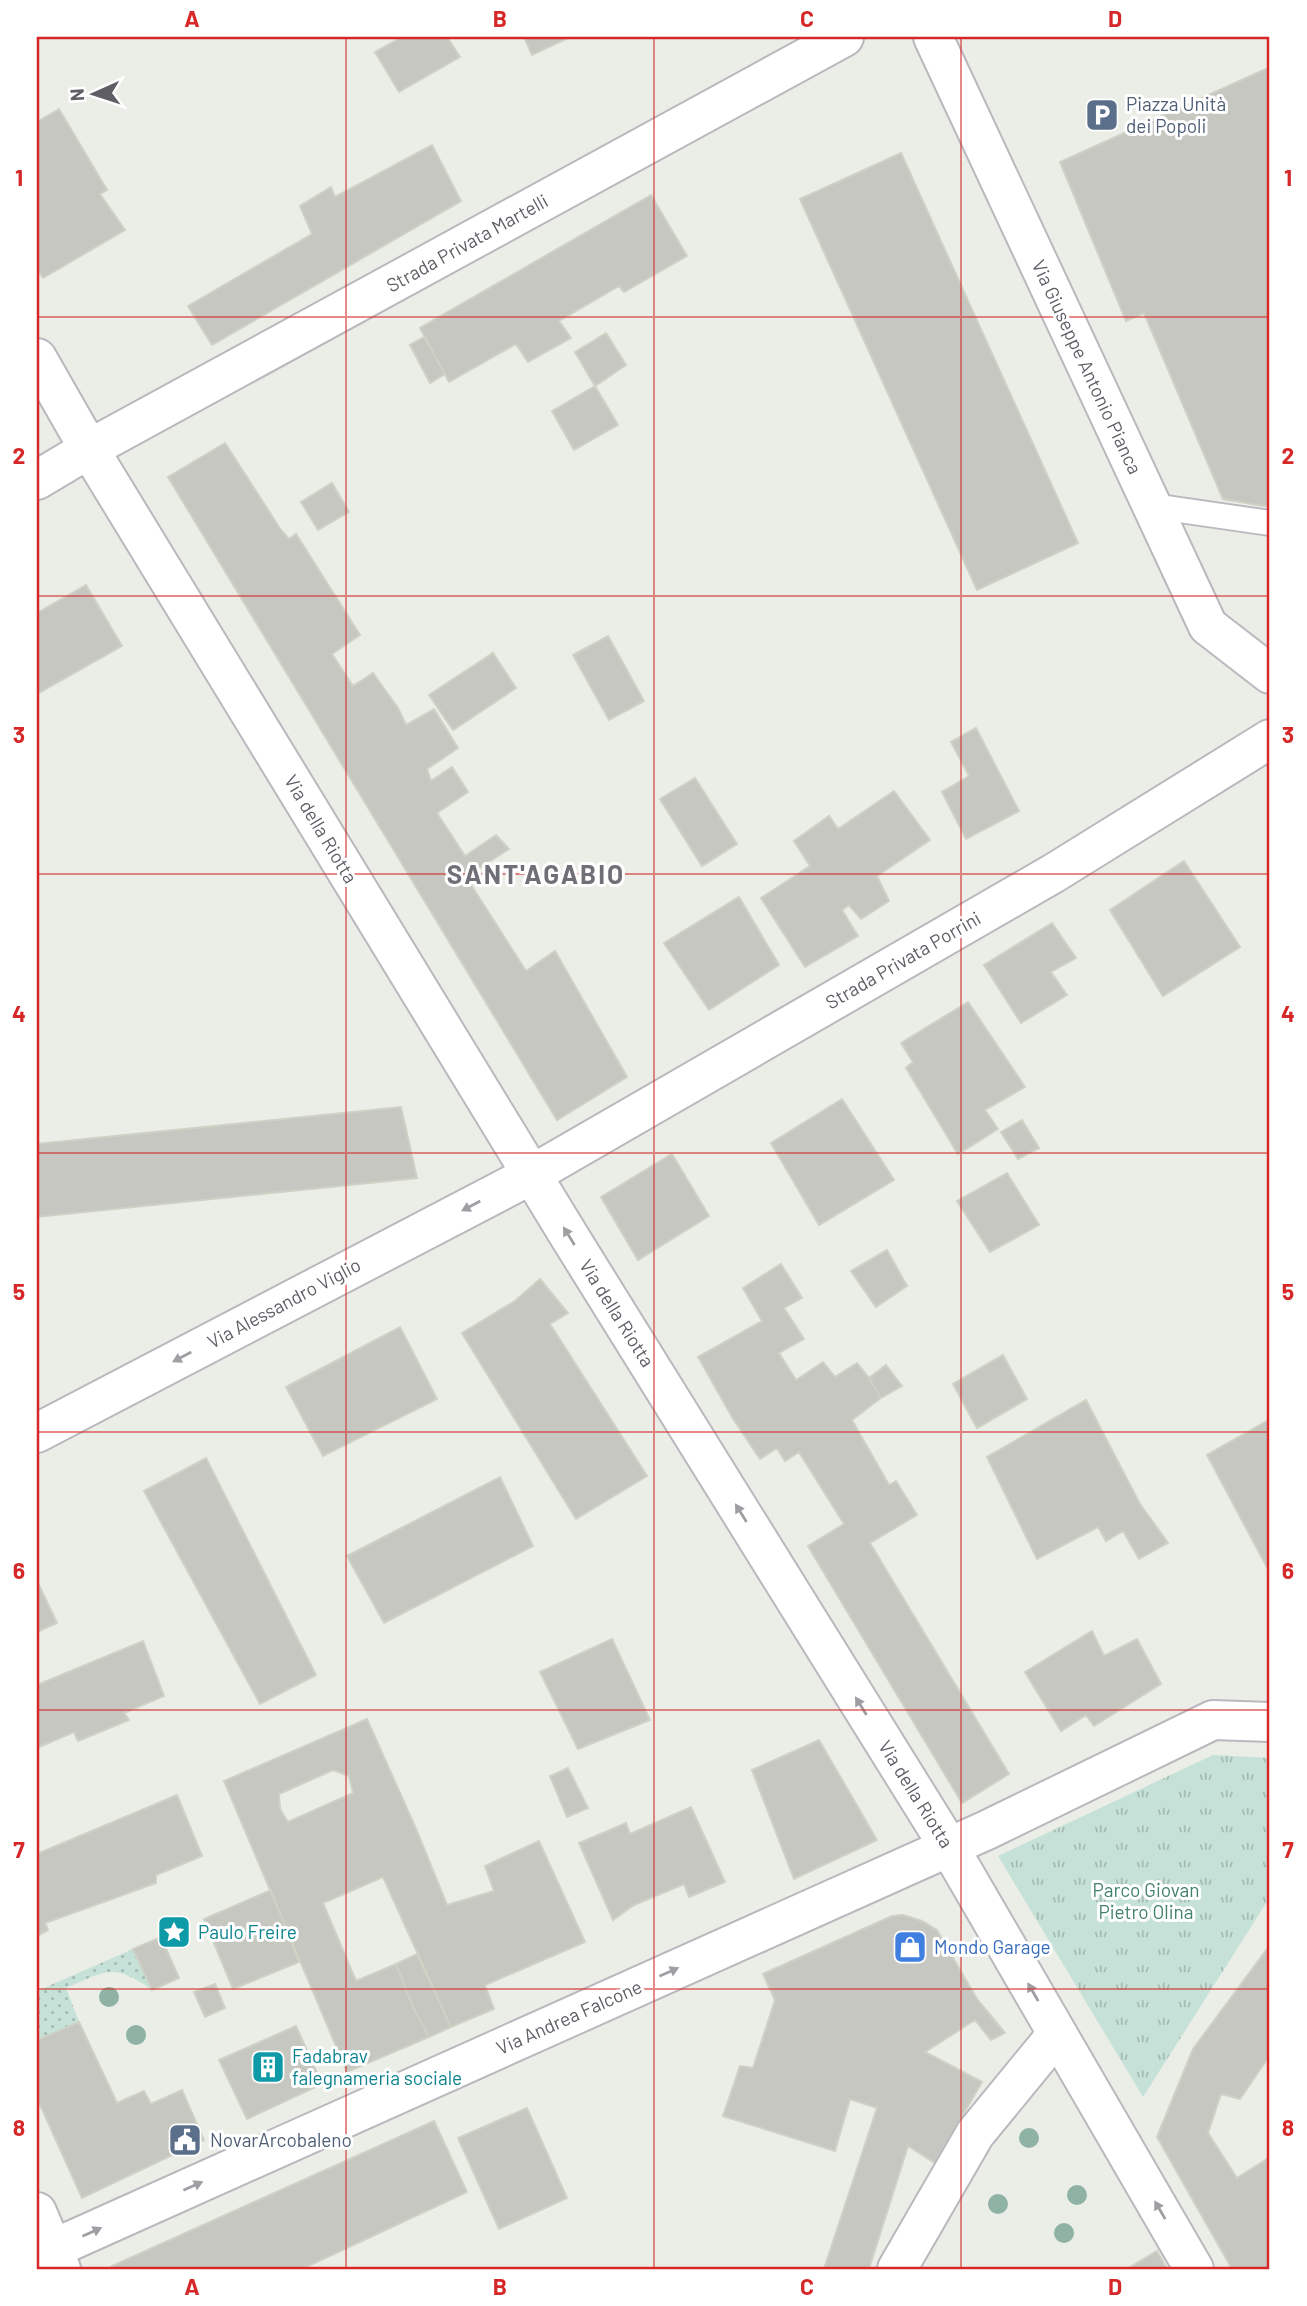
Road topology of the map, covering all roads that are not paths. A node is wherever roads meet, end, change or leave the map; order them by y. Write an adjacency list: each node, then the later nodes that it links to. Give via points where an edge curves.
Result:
1 (844, 37): 4 (street, Strada Privata Martelli)
2 (933, 37): 6 (street, Via Giuseppe Antonio Pianca)
3 (37, 358): 4 (street, Via della Riotta)
4 (89, 449): 5 (street, Strada Privata Martelli); 10 (street, Via della Riotta)
5 (37, 480)
6 (1152, 506): 7 (lane); 8 (street, Via Giuseppe Antonio Pianca, via 1208,626)
7 (1270, 523)
8 (1270, 674)
9 (1270, 739): 10 (street, Strada Privata Porrini, via 1054,873)
10 (531, 1175): 11 (street, Via Alessandro Viglio, one-way to 11); 13 (street, Via della Riotta, one-way to 10)
11 (37, 1433)
12 (1270, 1722): 13 (street, Via Andrea Falcone, via 1213,1720)
13 (949, 1847): 14 (street, Via della Riotta, one-way to 13); 16 (street, Via Andrea Falcone, one-way to 13)
14 (1057, 2034): 17 (street, via 975,2134); 18 (street, Via della Riotta, one-way to 14)
15 (37, 2212): 16 (street)
16 (50, 2258)
17 (897, 2269)
18 (1194, 2269)

